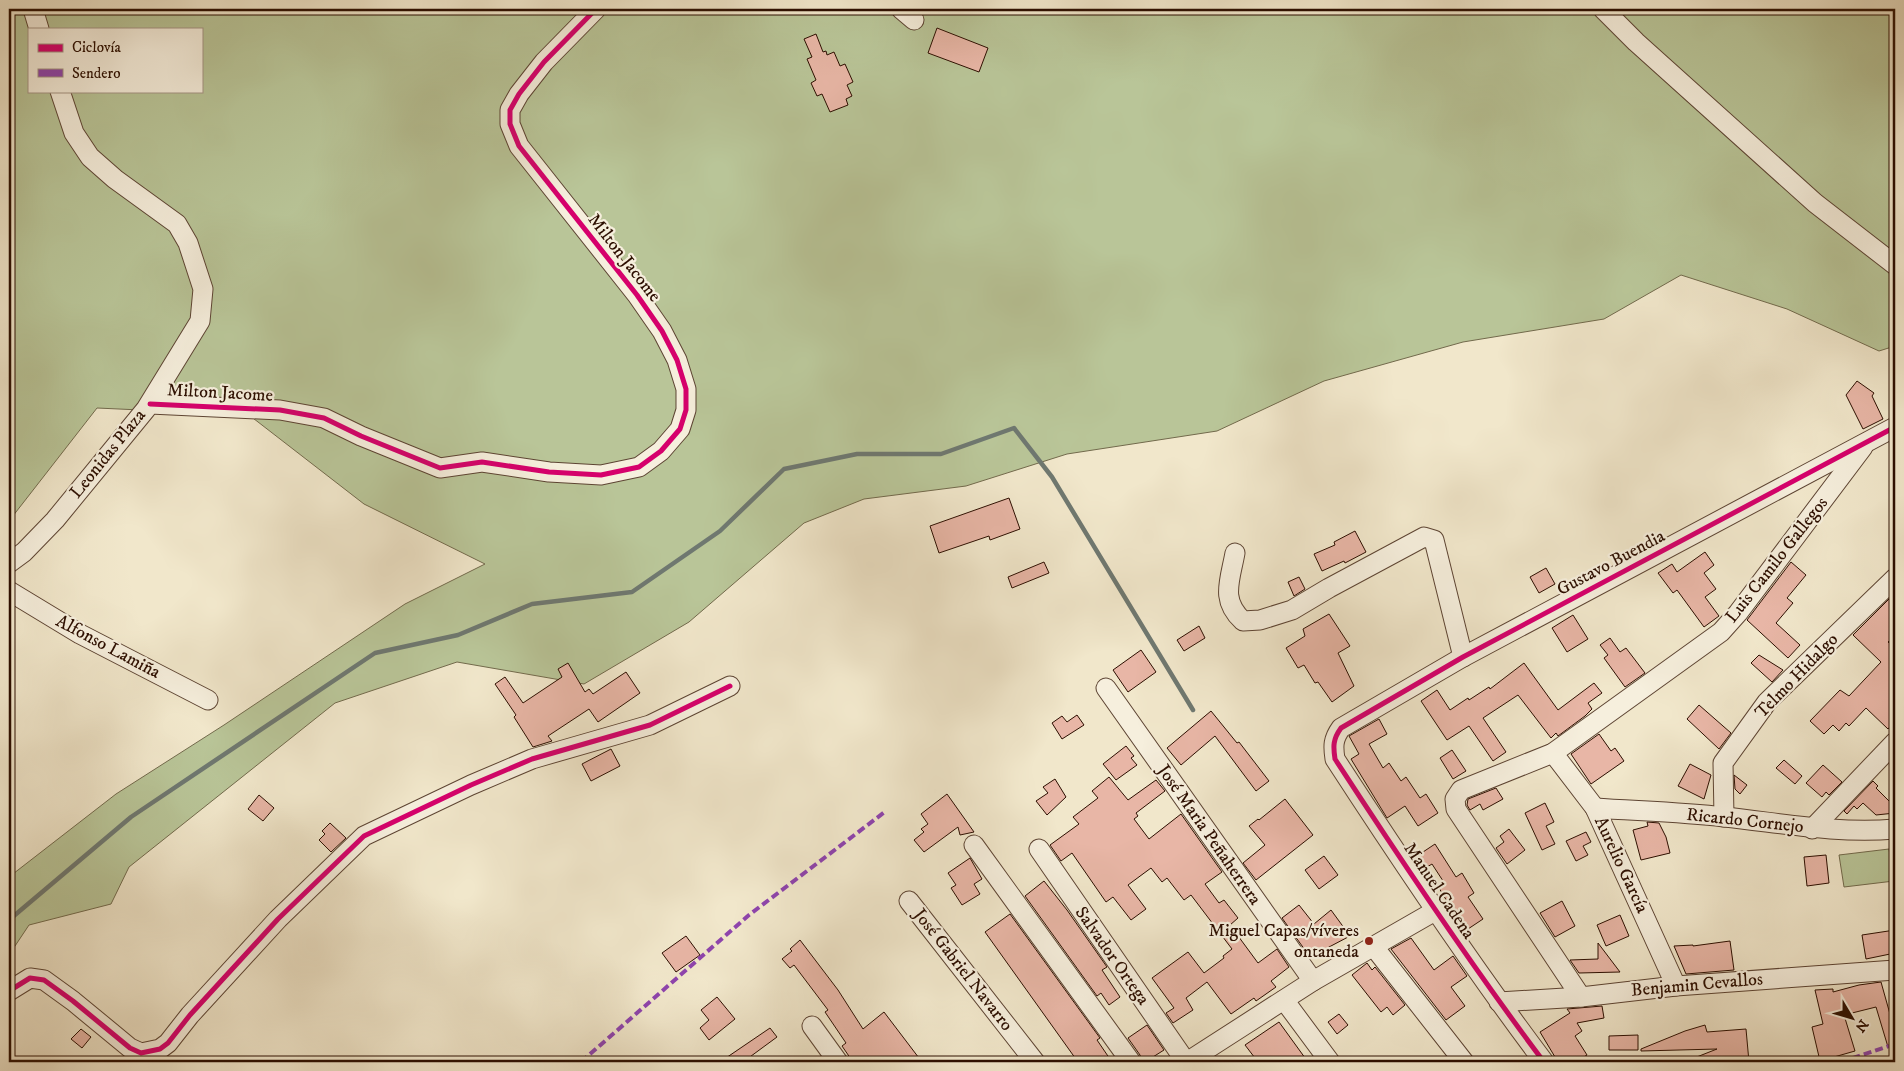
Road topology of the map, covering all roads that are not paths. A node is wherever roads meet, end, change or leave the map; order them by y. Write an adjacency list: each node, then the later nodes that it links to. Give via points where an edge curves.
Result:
1 (33, 9): 4 (street)
2 (596, 9): 7 (street, Milton Jacome, via 544,62 519,94 510,110 510,124 520,146 638,295 677,360 686,389 686,410 680,429 661,451 639,467 601,475 550,472 482,462 440,468 324,418 280,410)
3 (1603, 9): 6 (street, via 1815,203)
4 (39, 28)
5 (60, 92): 7 (street, Leonidas Plaza, via 74,133 90,157 177,224 188,242 203,289 200,321)
6 (1895, 266)
7 (150, 404): 11 (street, Leonidas Plaza, via 55,520)
8 (1895, 427): 9 (street, Gustavo Buendia)
9 (1867, 443): 14 (street, Gustavo Buendia); 20 (street, Luis Camilo Gallegos, via 1738,613 1720,632)
10 (1235, 553): 14 (street, via 1227,600 1243,621 1260,620 1292,610 1424,537 1434,540)
11 (9, 563)
12 (1895, 578): 22 (street, Telmo Hidalgo, via 1767,702 1722,763)
13 (9, 591): 17 (street, Alfonso Lamiña, via 80,634)
14 (1463, 657): 18 (street, Gustavo Buendia)
15 (730, 686): 33 (street, via 650,726 532,759 364,836 278,919 160,1049 141,1053 130,1048 44,980 30,978)
16 (1106, 688): 31 (street, José Maria Peñaherrera)
17 (208, 700)
18 (1341, 728): 28 (street, Manuel Cadena, via 1333,742 1335,759)
19 (1895, 742): 23 (street)
20 (1553, 753): 21 (street, Aurelio García); 34 (street, Luis Camilo Gallegos, via 1461,790 1455,799 1456,809)
21 (1595, 808): 22 (street, Ricardo Cornejo); 32 (street, Aurelio García)
22 (1724, 817): 23 (street, Ricardo Cornejo)
23 (1812, 829): 24 (street, Ricardo Cornejo)
24 (1895, 829)
25 (974, 845): 40 (street)
26 (1039, 850): 41 (street, Salvador Ortega)
27 (909, 901): 39 (street, José Gabriel Navarro)
28 (1435, 911): 29 (street); 36 (street, Manuel Cadena)
29 (1374, 947): 31 (street); 43 (street)
30 (1895, 970): 32 (street, Benjamin Cevallos)
31 (1312, 981): 35 (street)
32 (1676, 986): 34 (street, Benjamin Cevallos)
33 (9, 991)
34 (1581, 997): 36 (street, Benjamin Cevallos)
35 (1284, 1000): 41 (street); 42 (street)
36 (1499, 1002): 44 (street, Manuel Cadena)
37 (812, 1026): 38 (street)
38 (838, 1062)
39 (1035, 1062)
40 (1131, 1062)
41 (1186, 1062)
42 (1330, 1062)
43 (1464, 1062)
44 (1544, 1062)

